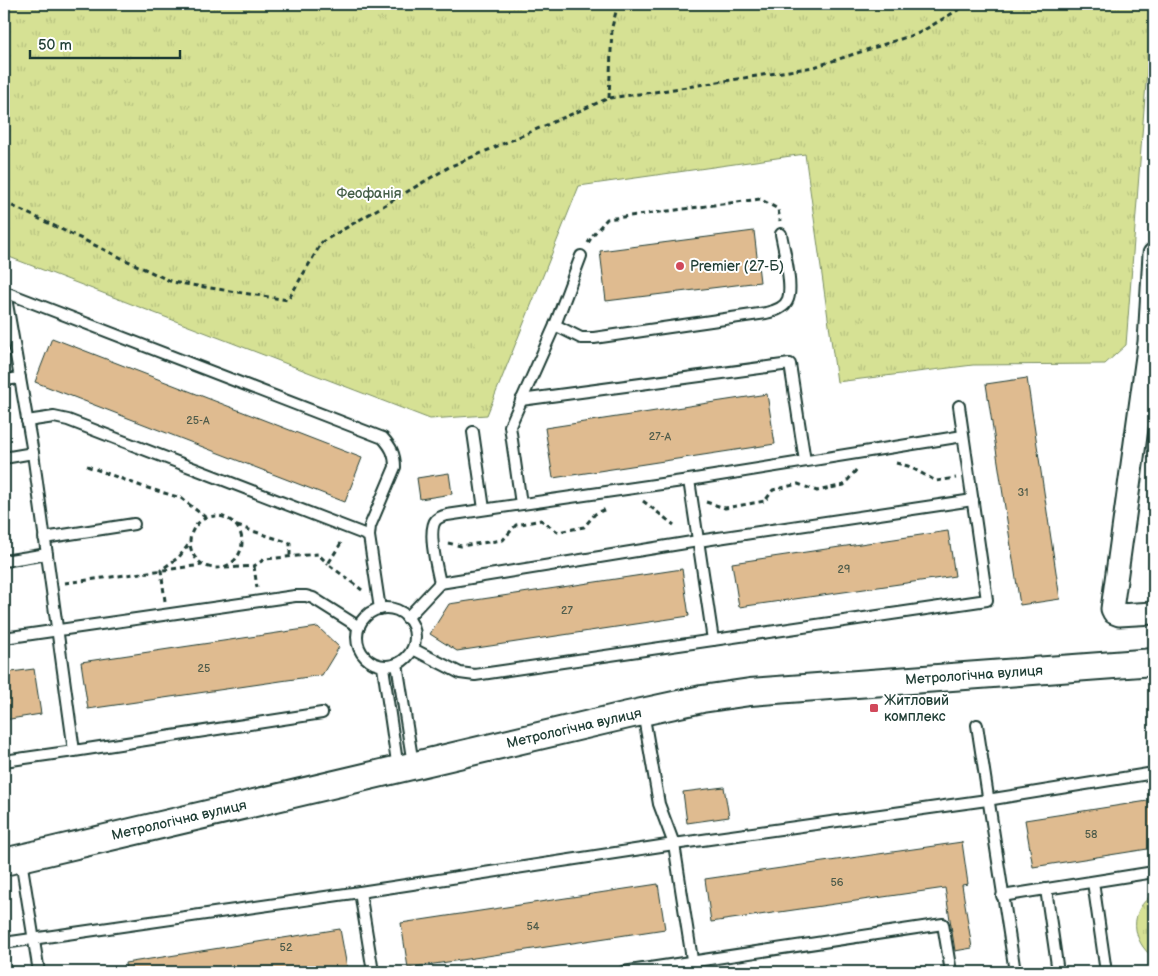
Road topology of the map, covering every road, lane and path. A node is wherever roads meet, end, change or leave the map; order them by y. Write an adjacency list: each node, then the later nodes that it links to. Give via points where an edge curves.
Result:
1 (618, 4): 3 (path, via 612,27)
2 (968, 4): 3 (path, via 919,33 814,67)
3 (609, 98): 4 (path, via 449,167 322,242 288,300 172,282)
4 (4, 202)
5 (782, 234): 7 (path, via 778,209 760,199 607,220 593,235); 9 (lane, via 789,286 788,300 780,310 594,338 582,338)
6 (1154, 254): 10 (street)
7 (581, 256): 9 (lane)
8 (4, 292): 11 (lane); 36 (lane, via 383,438 391,447 394,467)
9 (555, 325): 13 (lane)
10 (1152, 342): 55 (street, via 1112,609 1119,615)
11 (20, 378): 12 (lane); 15 (lane)
12 (4, 380)
13 (521, 400): 20 (lane, via 790,364); 29 (lane, via 510,426)
14 (959, 406): 17 (lane)
15 (27, 421): 18 (lane); 36 (lane, via 54,417 68,420)
16 (473, 432): 31 (lane)
17 (963, 436): 20 (lane); 24 (lane)
18 (32, 453): 19 (lane); 37 (lane)
19 (4, 458)
20 (805, 461): 25 (lane)
21 (893, 462): 24 (path, via 936,481)
22 (87, 466): 32 (path, via 181,498)
23 (864, 467): 28 (path, via 856,469 844,485 817,491 798,484 773,490 765,501 725,508)
24 (969, 476): 27 (lane)
25 (689, 480): 29 (lane); 38 (lane)
26 (642, 500): 34 (path)
27 (973, 500): 38 (lane); 62 (lane, via 987,600)
28 (704, 502)
29 (521, 504): 31 (lane)
30 (616, 504): 40 (path, via 595,514 584,527 558,532 541,520 516,525 503,540 461,546)
31 (484, 509): 51 (lane, via 437,518 432,535)
32 (206, 517): 35 (path, via 223,516); 41 (path, via 193,528)
33 (134, 524): 37 (lane)
34 (674, 525)
35 (238, 526): 43 (path, via 290,543); 48 (path, via 242,544 240,553 227,566)
36 (369, 536): 54 (lane)
37 (44, 538): 42 (lane)
38 (698, 541): 51 (lane); 62 (lane)
39 (341, 543): 45 (path)
40 (448, 543)
41 (189, 544): 46 (path, via 191,552); 49 (path)
42 (47, 554): 44 (lane); 60 (lane)
43 (290, 557): 45 (path, via 318,554); 47 (path, via 265,560)
44 (4, 561)
45 (328, 564): 52 (path)
46 (202, 565): 48 (path); 49 (path)
47 (254, 566): 48 (path); 53 (path)
48 (218, 568)
49 (162, 570): 50 (path); 56 (path)
50 (65, 583)
51 (440, 583): 57 (lane)
52 (364, 592)
53 (259, 601): 56 (lane); 59 (lane, via 306,596)
54 (380, 609): 57 (lane, via 395,609); 59 (lane, via 366,616)
55 (1154, 613)
56 (167, 614): 60 (lane)
57 (407, 618): 63 (lane, via 414,631)
58 (4, 626): 61 (lane)
59 (359, 627): 66 (lane, via 357,643 360,652 366,659)
60 (57, 629): 61 (lane); 70 (lane)
61 (5, 638)
62 (712, 640): 63 (lane, via 475,675 460,673)
63 (413, 649): 65 (lane)
64 (1154, 662): 67 (street, Метрологічна вулиця, via 750,692)
65 (397, 664): 66 (lane); 72 (lane)
66 (383, 667): 72 (lane)
67 (643, 711): 72 (street, Метрологічна вулиця); 75 (lane, via 659,804)
68 (322, 713): 70 (lane)
69 (977, 725): 74 (lane)
70 (74, 751): 71 (lane)
71 (4, 761)
72 (405, 767): 76 (street, Метрологічна вулиця)
73 (1154, 773): 74 (lane)
74 (987, 800): 75 (lane); 81 (lane)
75 (674, 844): 80 (lane); 84 (lane)
76 (12, 860): 82 (lane)
77 (1154, 872): 78 (lane)
78 (1093, 882): 79 (lane); 92 (lane)
79 (1046, 889): 81 (lane); 91 (lane)
80 (360, 892): 82 (lane); 86 (lane)
81 (1002, 896): 90 (lane)
82 (34, 938): 83 (lane); 85 (lane)
83 (4, 943)
84 (693, 961): 87 (lane); 88 (lane); 89 (lane, via 943,924)
85 (39, 972)
86 (373, 972)
87 (623, 972)
88 (694, 972)
89 (951, 972)
90 (1015, 972)
91 (1058, 972)
92 (1106, 972)

